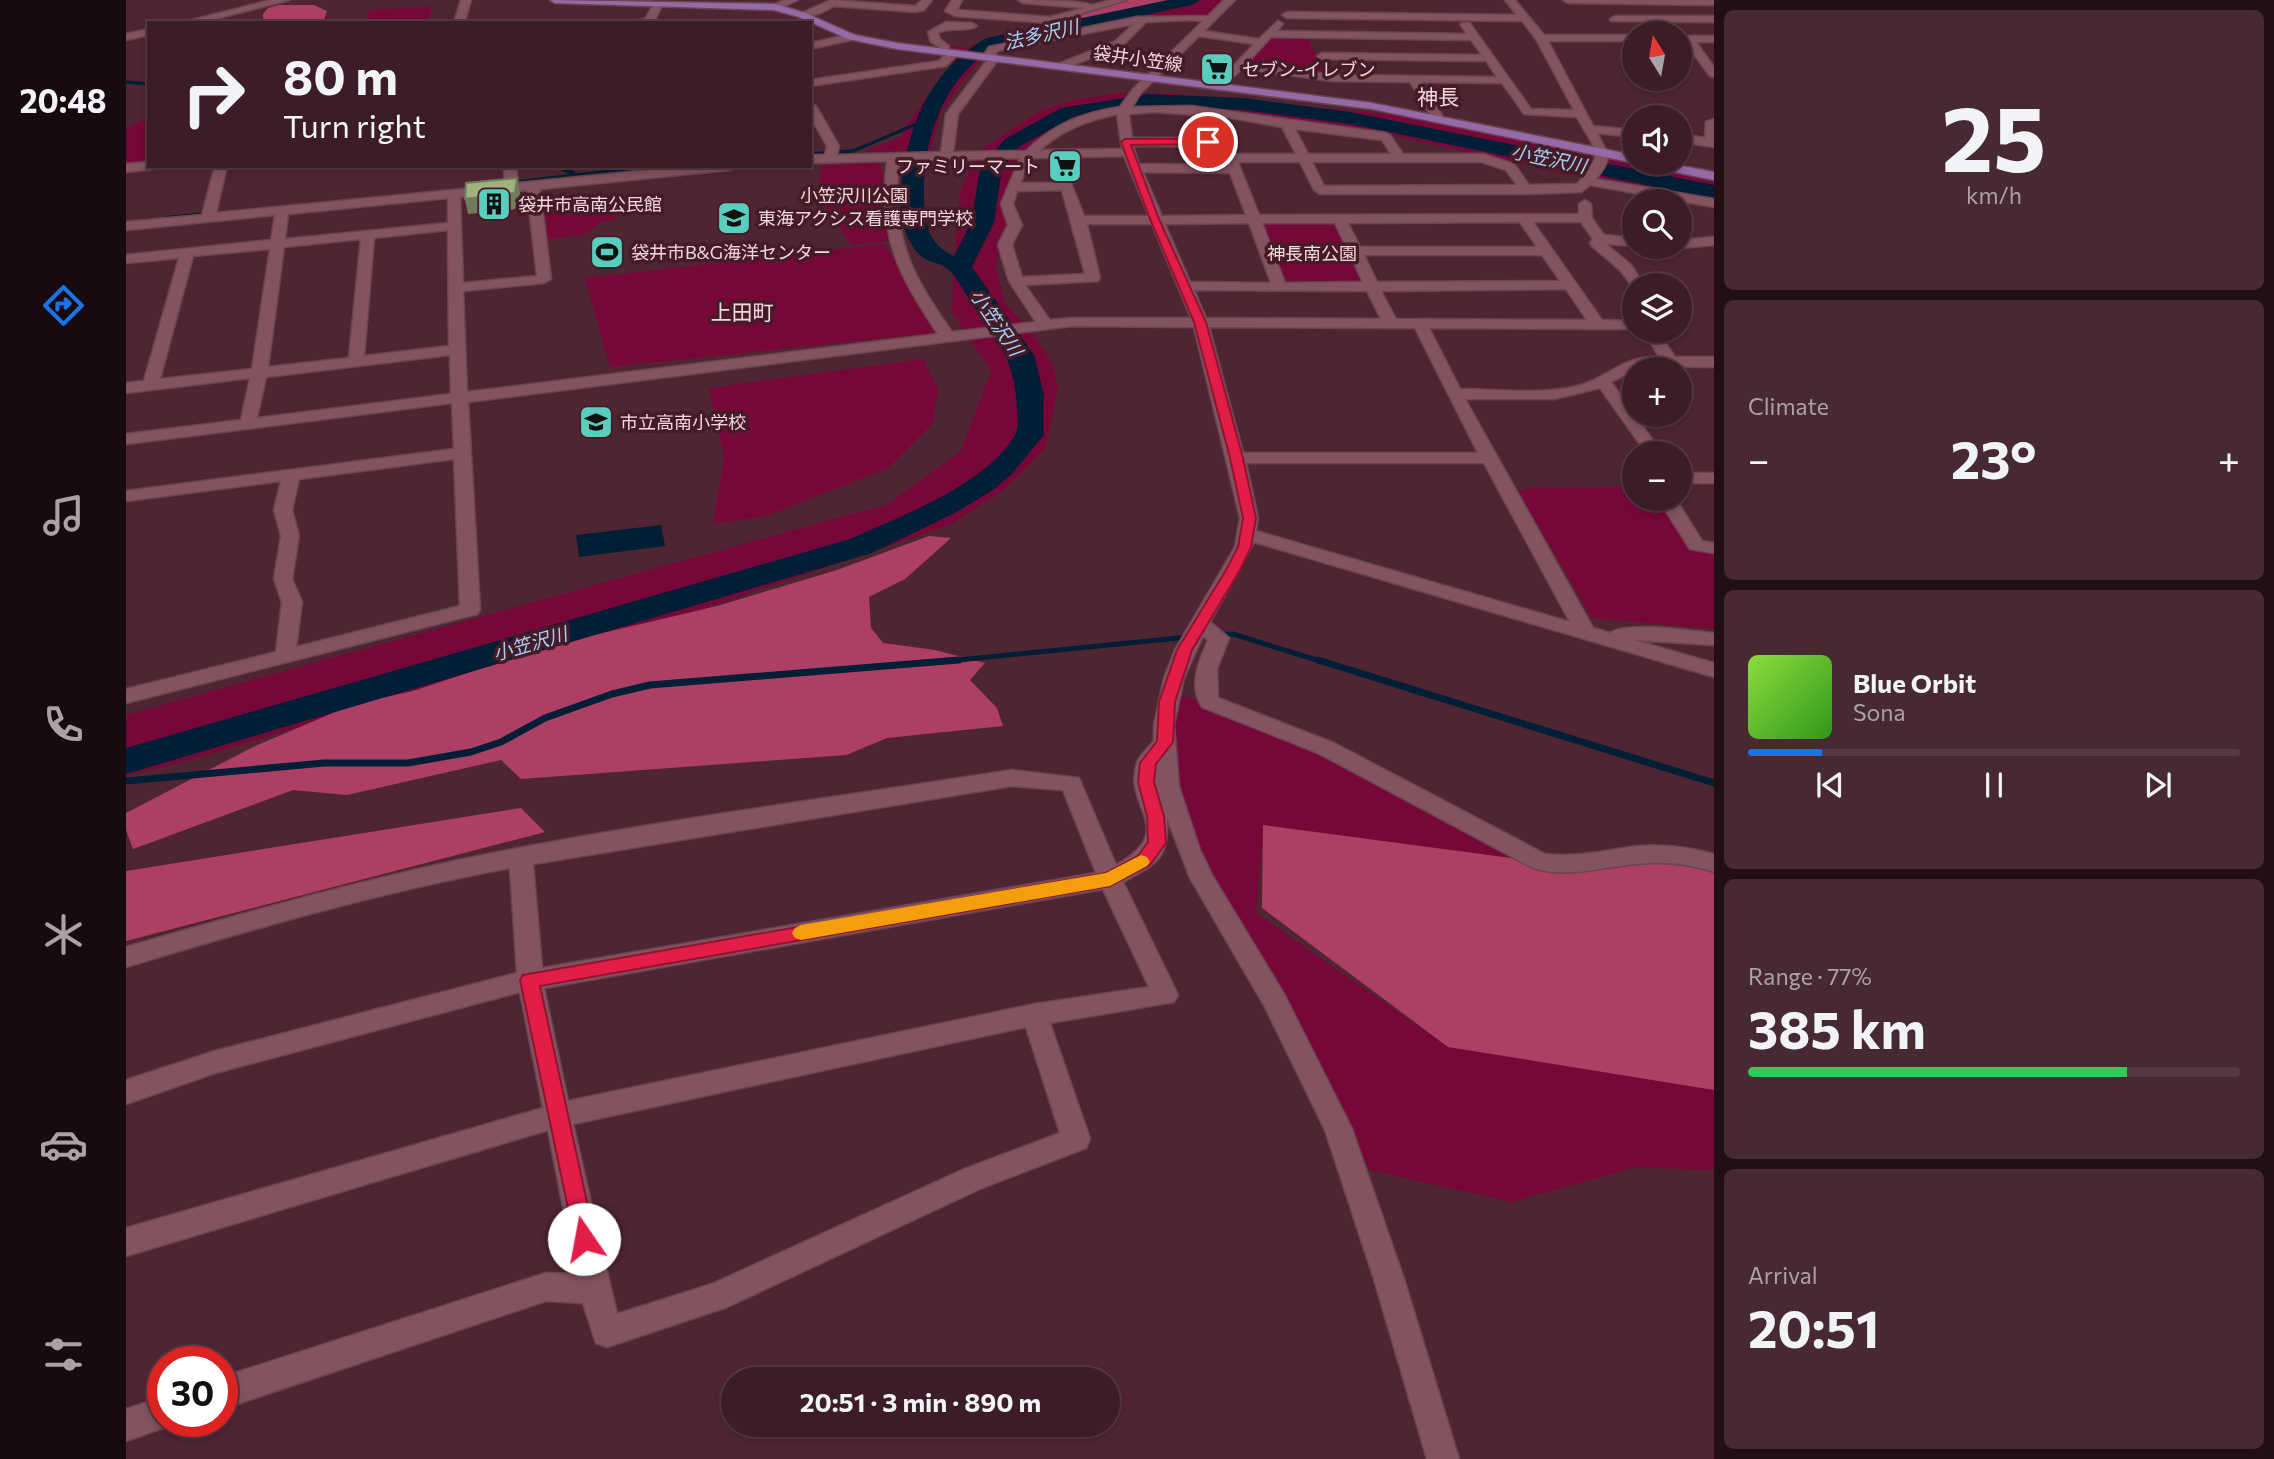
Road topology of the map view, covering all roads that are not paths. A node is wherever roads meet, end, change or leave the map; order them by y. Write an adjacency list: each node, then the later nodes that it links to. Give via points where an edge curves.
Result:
1 (284, 0): 25 (street)
2 (466, 0): 26 (street)
3 (555, 0): 15 (main road, 袋井小笠線)
4 (793, 0): 17 (street)
5 (927, 0): 12 (street, via 920,9)
6 (957, 0): 20 (street, via 950,11 954,13)
7 (1023, 0): 16 (street)
8 (1122, 0): 16 (street)
9 (1230, 0): 22 (street)
10 (1510, 0): 21 (street)
11 (1568, 0): 13 (street)
12 (834, 1): 18 (street)
13 (1597, 1): 14 (street); 23 (street)
14 (1714, 2)
15 (657, 5): 17 (main road, 袋井小笠線); 27 (street, via 650,19)
16 (1103, 6): 20 (street, via 1057,19)
17 (775, 7): 18 (main road, 袋井小笠線)
18 (802, 15): 37 (main road, 袋井小笠線)
19 (1460, 16): 21 (street); 34 (street, via 1285,11); 38 (street)
20 (1016, 18): 46 (street, via 1004,27 941,26 932,35)
21 (1525, 18): 40 (street)
22 (1212, 19): 28 (street, via 1188,15); 33 (street)
23 (1615, 19): 24 (street); 31 (street)
24 (1714, 19)
25 (194, 21)
26 (460, 21)
27 (642, 21)
28 (1142, 21): 48 (street, via 1008,44 993,50); 51 (street, via 1118,44)
29 (126, 26): 30 (street)
30 (147, 26)
31 (1622, 26)
32 (147, 32): 36 (street)
33 (1198, 33): 43 (street); 53 (street)
34 (1271, 34): 35 (street); 43 (street)
35 (1312, 34): 38 (street); 47 (street)
36 (126, 37)
37 (852, 37): 44 (street); 46 (main road, 袋井小笠線)
38 (1472, 37): 49 (street)
39 (1622, 37): 40 (street)
40 (1541, 38): 61 (street)
41 (1692, 39): 42 (street)
42 (1714, 39)
43 (1261, 42): 50 (street)
44 (812, 46)
45 (1692, 48): 52 (street)
46 (953, 53): 48 (main road, 袋井小笠線); 57 (street, via 942,64)
47 (1322, 56): 49 (street); 54 (street)
48 (989, 57): 51 (main road, 袋井小笠線); 72 (street, via 953,114)
49 (1487, 58): 56 (street)
50 (1240, 65): 54 (street); 58 (street)
51 (1062, 66): 53 (main road, 袋井小笠線)
52 (1714, 74)
53 (1152, 78): 58 (main road, 袋井小笠線); 60 (street)
54 (1333, 78): 55 (street)
55 (1413, 79): 56 (street); 62 (street)
56 (1502, 80): 61 (street, via 1528,112)
57 (812, 83)
58 (1219, 88): 62 (main road, 袋井小笠線)
59 (812, 109): 74 (street, via 833,146)
60 (1123, 110): 65 (street); 70 (street); 71 (street, via 1076,121)
61 (1581, 114): 66 (street)
62 (1437, 117): 77 (main road, 袋井小笠線)
63 (1714, 122): 69 (street)
64 (1286, 123): 65 (street); 75 (street); 76 (street, via 1386,137)
65 (1195, 125): 70 (street); 80 (street, via 1224,142)
66 (1589, 128): 67 (street); 77 (street)
67 (1622, 132)
68 (1692, 140): 69 (street)
69 (1712, 142)
70 (1127, 147): 71 (street); 86 (street)
71 (1024, 154): 72 (street); 91 (street)
72 (940, 155): 73 (street)
73 (897, 156): 74 (street); 131 (street, via 890,207 894,232 910,278)
74 (831, 158): 78 (street)
75 (1303, 158): 76 (street); 80 (street); 93 (street, via 1320,190)
76 (1399, 158): 94 (street, via 1483,158 1510,167)
77 (1602, 158): 79 (main road, 袋井小笠線); 89 (street)
78 (812, 159)
79 (1622, 159)
80 (1233, 163): 86 (street); 104 (street)
81 (147, 166): 82 (street)
82 (126, 168)
83 (220, 168): 98 (street)
84 (510, 168): 92 (street)
85 (709, 168): 90 (street)
86 (1134, 168): 100 (street)
87 (1692, 172): 88 (main road)
88 (1714, 176)
89 (1586, 183): 94 (street); 96 (street); 99 (street)
90 (533, 185): 92 (street); 124 (street, via 544,279)
91 (1012, 187): 103 (street, via 1067,186); 119 (street, via 1007,204 1015,225 1005,245)
92 (512, 188): 95 (street)
93 (1370, 190): 94 (street); 101 (street)
94 (1527, 190)
95 (454, 193): 97 (street); 107 (street)
96 (1714, 203)
97 (282, 211): 98 (street); 113 (street)
98 (208, 218): 106 (street)
99 (1585, 218): 102 (street); 109 (street)
100 (1154, 219): 103 (street); 104 (street); 121 (street)
101 (1384, 219): 102 (street); 105 (street)
102 (1524, 219): 115 (street)
103 (1079, 220): 119 (street, via 1093,278)
104 (1256, 220): 105 (street); 123 (street)
105 (1340, 220): 114 (street)
106 (126, 226)
107 (453, 226): 108 (street); 124 (street)
108 (368, 234): 113 (street); 134 (street)
109 (1600, 239): 110 (street); 118 (street, via 1597,243)
110 (1622, 241)
111 (1714, 241): 112 (street)
112 (1692, 243)
113 (277, 244): 116 (street); 137 (street)
114 (1354, 251): 115 (street); 122 (street)
115 (1546, 251): 120 (street)
116 (187, 253): 117 (street); 139 (street)
117 (126, 259)
118 (1629, 273)
119 (1016, 281): 127 (street, via 1024,299)
120 (1570, 285): 122 (street); 126 (street)
121 (1184, 286): 123 (street); 125 (street)
122 (1372, 286): 123 (street); 129 (street)
123 (1280, 287)
124 (455, 288): 132 (street)
125 (1200, 322): 127 (street); 129 (street); 147 (street)
126 (1597, 324): 128 (street); 130 (street)
127 (1046, 325): 131 (street)
128 (1622, 325)
129 (1391, 326): 130 (street)
130 (1421, 326): 141 (street)
131 (952, 337): 142 (street)
132 (457, 350): 134 (street); 142 (street)
133 (1692, 361): 135 (street)
134 (356, 362): 137 (street)
135 (1714, 362)
136 (1622, 370): 138 (street)
137 (259, 373): 139 (street); 143 (street)
138 (1602, 380): 141 (street, via 1588,388 1554,394); 145 (street)
139 (150, 386): 140 (street)
140 (126, 388)
141 (1454, 394): 148 (street)
142 (460, 398): 143 (street); 146 (street)
143 (248, 424): 144 (street)
144 (126, 439)
145 (1645, 441)
146 (464, 453): 149 (street); 159 (street, via 470,610)
147 (1236, 458): 148 (street); 154 (street, via 1249,518)
148 (1491, 458): 157 (street)
149 (291, 475): 152 (street); 159 (street, via 282,510 290,536 283,579 292,602)
150 (1692, 478): 151 (street)
151 (1714, 478)
152 (126, 497)
153 (1675, 511): 155 (street, via 1696,545)
154 (1247, 534): 156 (street, via 1233,570); 157 (street)
155 (1714, 548)
156 (1200, 624): 162 (street, via 1185,650 1167,702); 164 (street, via 1219,638 1205,672 1209,702 1326,748 1541,862 1559,866 1642,854 1691,855)
157 (1593, 633): 158 (street); 160 (street)
158 (1714, 639)
159 (285, 656): 161 (street)
160 (1714, 670)
161 (126, 696)
162 (1165, 742): 165 (street, via 1148,763 1146,782 1156,816 1157,843 1144,860); 176 (street, via 1168,787 1189,849 1288,1025 1338,1129 1378,1243)
163 (521, 858): 165 (street, via 1012,778 1070,783); 166 (street, via 244,922); 167 (street)
164 (1714, 863)
165 (1110, 879): 167 (street); 168 (street, via 1165,995)
166 (126, 957)
167 (530, 980): 169 (street, via 215,1062); 170 (street)
168 (1035, 1015): 170 (street); 172 (street, via 1076,1139 972,1179 716,1297 607,1332)
169 (126, 1092)
170 (559, 1115): 171 (street); 172 (street)
171 (126, 1242)
172 (594, 1289): 173 (street, via 546,1287)
173 (238, 1388)
174 (147, 1418): 175 (street)
175 (126, 1425)
176 (1443, 1459)

